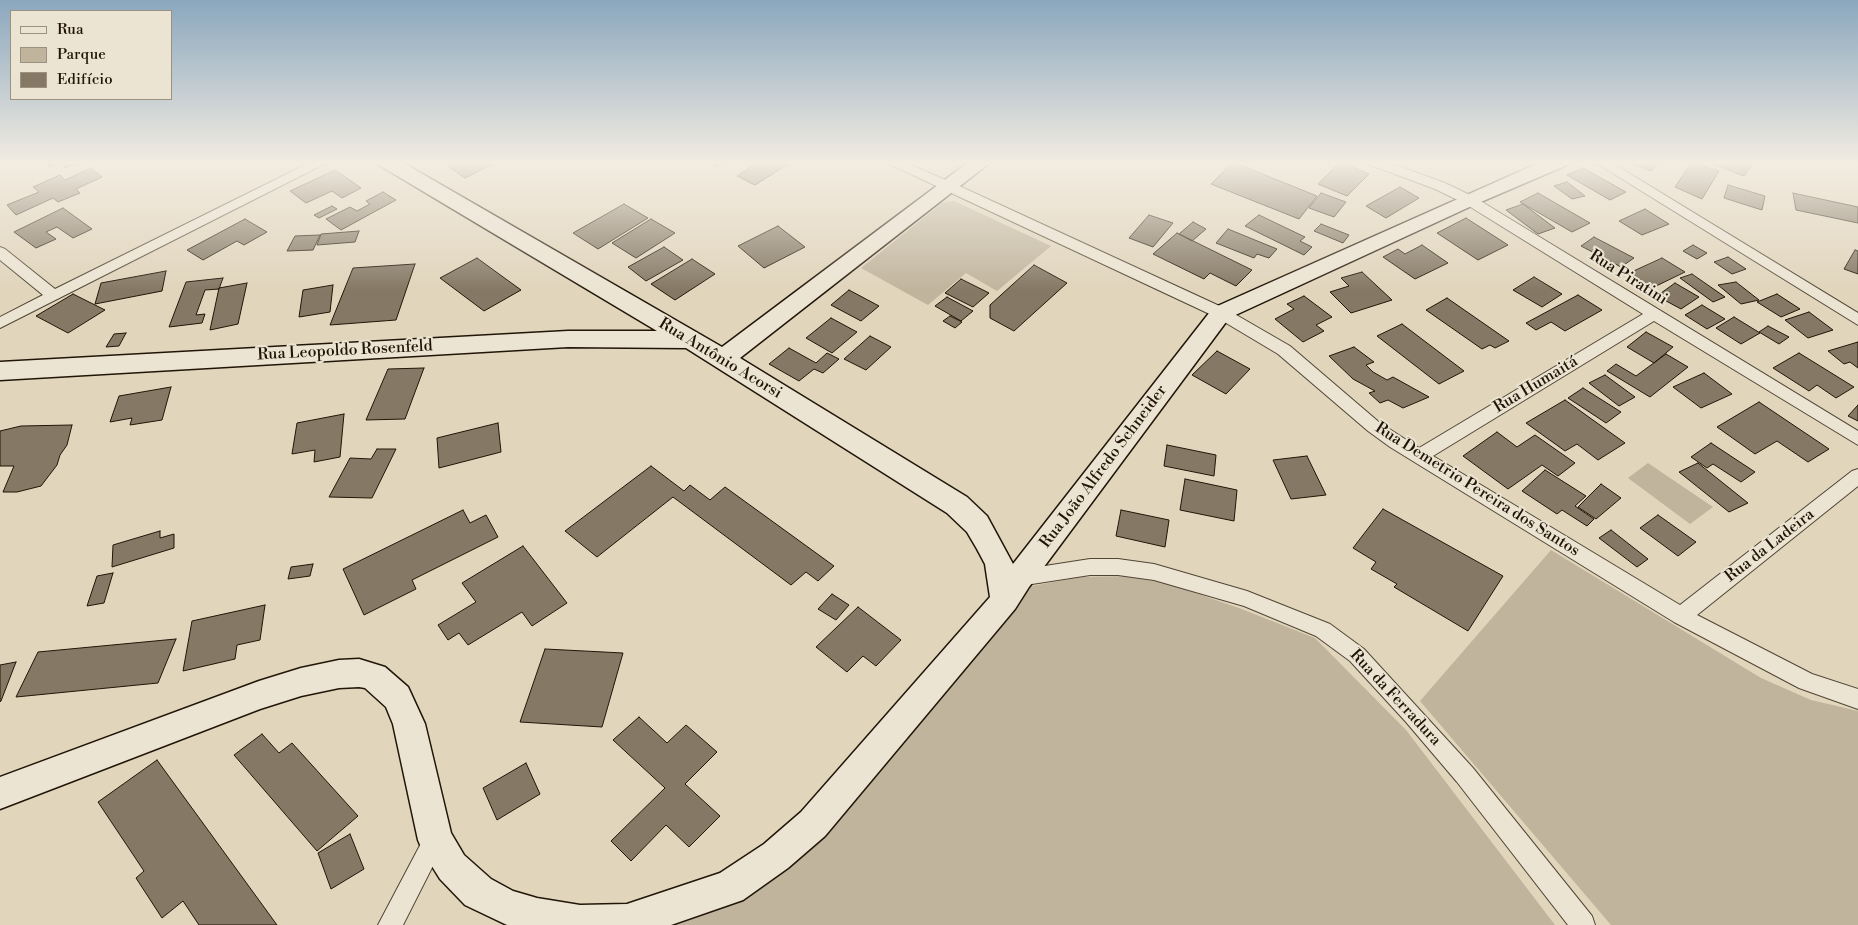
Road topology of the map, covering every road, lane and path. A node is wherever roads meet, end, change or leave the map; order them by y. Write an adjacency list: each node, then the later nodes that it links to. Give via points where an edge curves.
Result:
1 (237, 204): 9 (street)
2 (459, 204): 14 (street, Rua Antônio Acorsi)
3 (927, 204): 15 (street)
4 (987, 204): 10 (street, Rua Demetrio Pereira dos Santos)
5 (1460, 204): 10 (street, Rua João Alfredo Schneider)
6 (1476, 204): 11 (street, Rua Piratini)
7 (1670, 204): 12 (street)
8 (0, 252): 9 (street)
9 (53, 296): 13 (street)
10 (1221, 313): 18 (street, Rua Demetrio Pereira dos Santos, via 1284,350 1374,427); 20 (street, Rua João Alfredo Schneider)
11 (1654, 314): 17 (street, Rua Piratini); 18 (street, Rua Humaitá)
12 (1858, 320)
13 (0, 323)
14 (690, 340): 15 (street, Rua Antônio Acorsi); 16 (street, Rua Leopoldo Rosenfeld, via 568,339)
15 (723, 359): 20 (street, Rua Antônio Acorsi, via 956,504 977,524)
16 (0, 371)
17 (1858, 439)
18 (1418, 456): 21 (street, Rua Demetrio Pereira dos Santos)
19 (1858, 476): 21 (street, Rua da Ladeira)
20 (1012, 589): 24 (street, Rua João Alfredo Schneider, via 813,824 776,856 730,888 626,922 580,923 507,907 478,892 452,867); 26 (street, Rua da Ferradura, via 1090,567 1118,567 1154,572 1247,599 1323,630 1357,655 1465,774)
21 (1681, 616): 22 (street, Rua Demetrio Pereira dos Santos, via 1806,681)
22 (1858, 699)
23 (0, 793): 24 (street, Rua João Alfredo Schneider, via 259,696 301,682 359,673 374,677 397,698 409,724)
24 (435, 840): 25 (street)
25 (390, 925)
26 (1583, 925)

